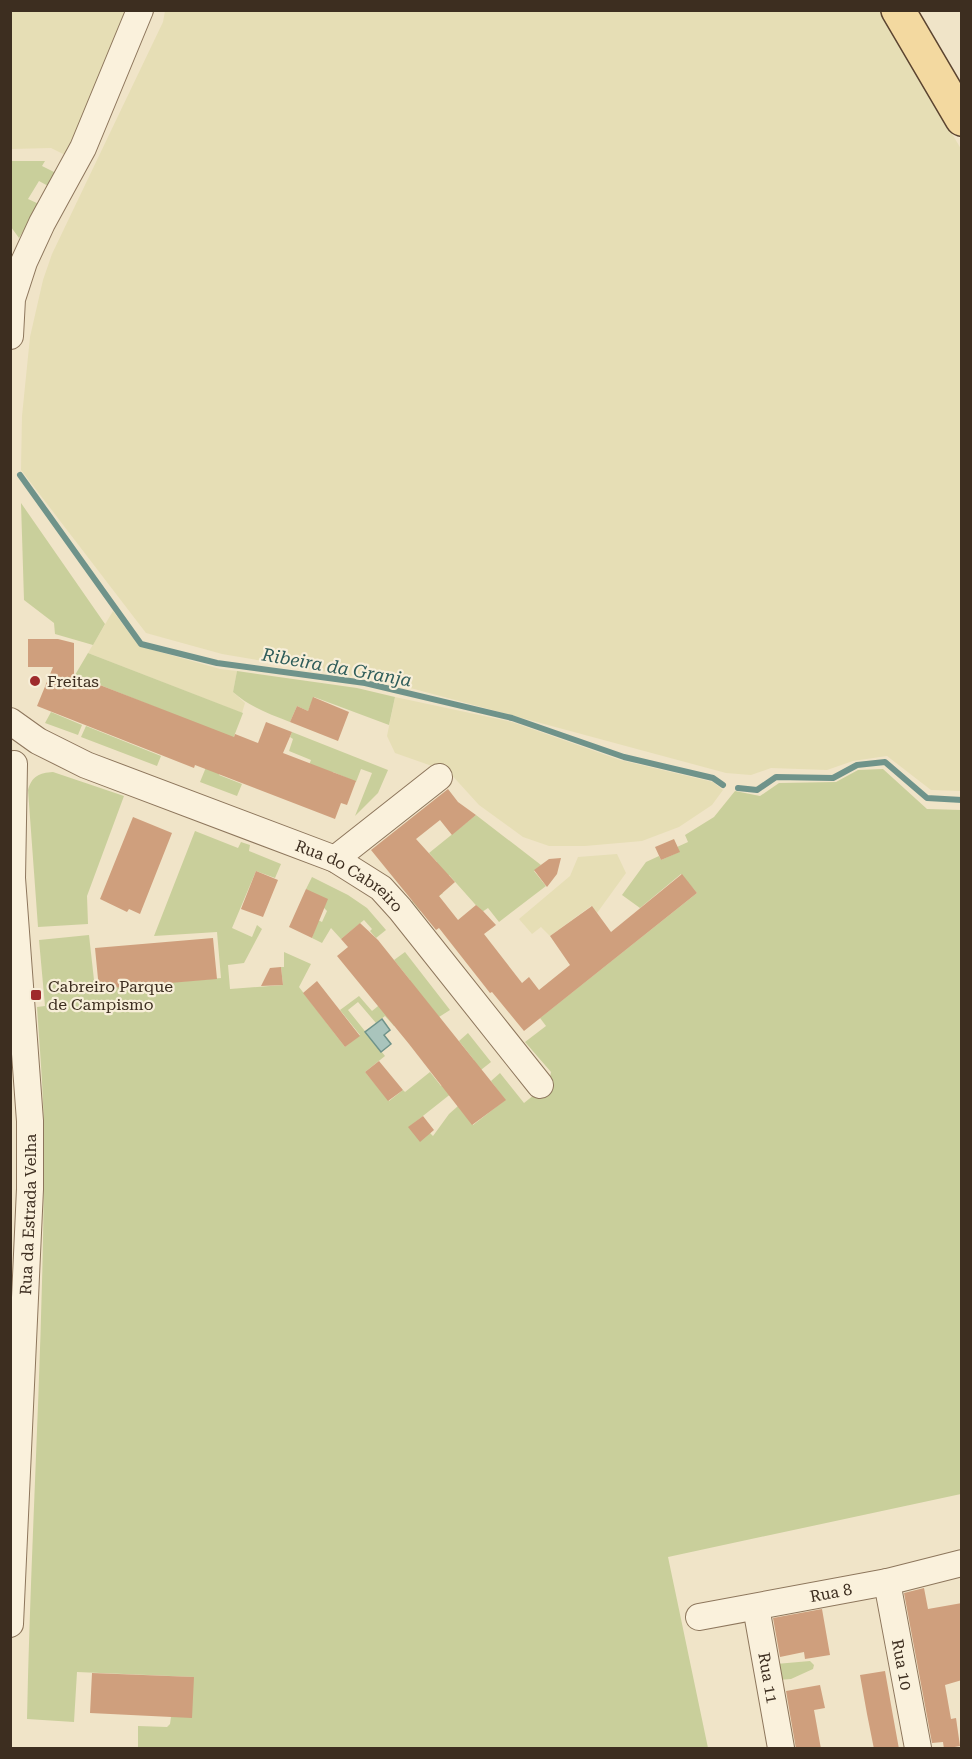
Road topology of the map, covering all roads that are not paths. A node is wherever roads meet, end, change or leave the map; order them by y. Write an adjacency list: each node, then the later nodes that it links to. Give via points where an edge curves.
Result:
1 (140, 10): 4 (street, via 83,148 24,262 12,299)
2 (898, 10): 3 (main road)
3 (962, 119)
4 (10, 336)
5 (13, 718): 6 (street, Rua da Estrada Velha, via 24,742); 7 (street, via 38,741)
6 (15, 762): 7 (street); 10 (street, Rua da Estrada Velha)
7 (86, 765): 9 (street, Rua do Cabreiro)
8 (439, 777): 9 (street)
9 (335, 859): 11 (street, Rua do Cabreiro, via 381,888)
10 (11, 874): 12 (street, Rua da Estrada Velha, via 30,1121)
11 (540, 1084)
12 (20, 1190): 17 (street, Rua da Estrada Velha)
13 (962, 1563): 14 (street, Rua 8)
14 (887, 1582): 15 (street, Rua 8); 19 (street, Rua 10)
15 (756, 1607): 16 (street, Rua 8); 18 (street, Rua 11)
16 (699, 1617)
17 (10, 1624)
18 (781, 1749)
19 (918, 1749)

